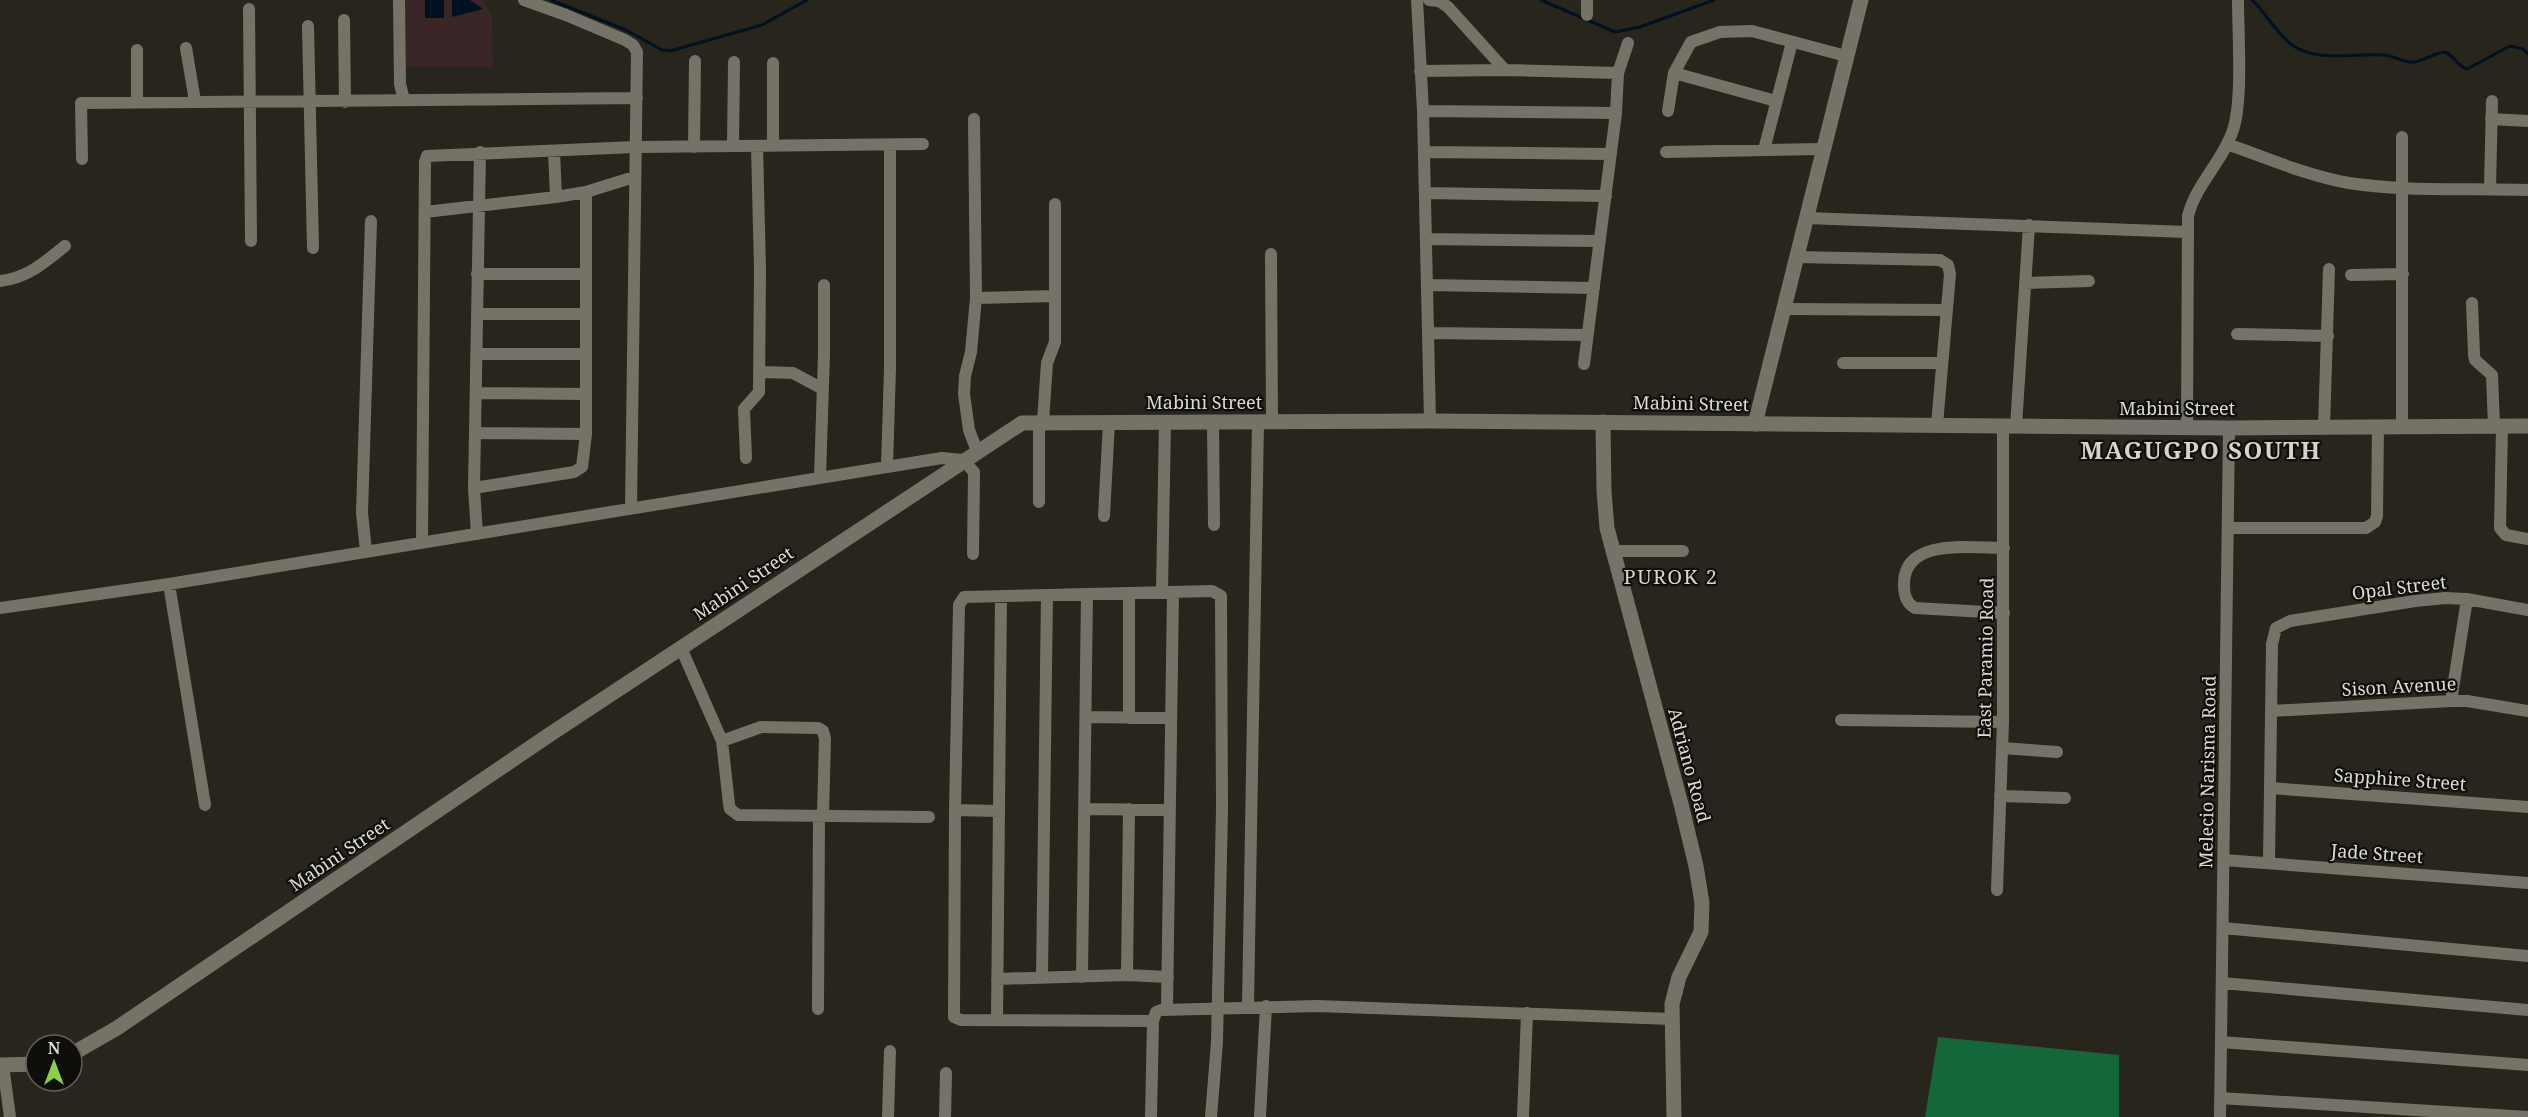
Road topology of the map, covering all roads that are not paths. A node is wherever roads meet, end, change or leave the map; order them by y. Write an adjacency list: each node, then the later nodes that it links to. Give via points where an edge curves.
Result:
1 (399, 0): 25 (street, via 400,84)
2 (524, 0): 24 (street, via 633,45 637,52)
3 (1418, 0): 21 (street)
4 (1429, 0): 20 (street, via 1448,7)
5 (1587, 0): 9 (street)
6 (1861, 0): 16 (main road)
7 (2238, 0): 41 (street, via 2238,98 2234,129)
8 (249, 9): 27 (street)
9 (1587, 15)
10 (344, 20): 32 (street)
11 (308, 26): 28 (street)
12 (1792, 42): 16 (street); 23 (street, via 1752,31 1720,32 1691,42); 29 (street)
13 (1628, 43): 22 (street)
14 (186, 48): 26 (street)
15 (137, 50): 31 (street)
16 (1846, 56): 48 (main road)
17 (694, 61): 47 (street)
18 (734, 62): 43 (street)
19 (773, 63): 45 (street)
20 (1505, 70): 21 (street); 22 (street)
21 (1420, 71): 33 (street)
22 (1618, 73): 35 (street)
23 (1674, 73): 29 (street); 34 (street)
24 (637, 98): 25 (street); 46 (street)
25 (404, 100): 32 (street)
26 (195, 101): 27 (street); 31 (street)
27 (248, 101): 28 (street); 72 (street)
28 (310, 101): 32 (street); 75 (street)
29 (1776, 101): 49 (street)
30 (2492, 101): 37 (street)
31 (137, 102): 55 (street, via 81,104)
32 (345, 102)
33 (1423, 111): 35 (street); 52 (street)
34 (1668, 111)
35 (1616, 113): 54 (street)
36 (974, 119): 90 (street)
37 (2492, 119): 38 (street); 58 (street)
38 (2528, 121)
39 (2402, 137): 57 (street)
40 (923, 144): 42 (street)
41 (2227, 144): 57 (street, via 2330,179); 70 (street, via 2192,203)
42 (890, 145): 45 (street); 131 (street)
43 (733, 146): 44 (street); 47 (street)
44 (757, 146): 45 (street); 105 (street)
45 (773, 146)
46 (635, 147): 47 (street); 50 (street); 56 (street)
47 (694, 147)
48 (1823, 149): 49 (street); 67 (main road)
49 (1764, 150): 53 (street)
50 (554, 151): 51 (street); 63 (street)
51 (480, 152): 65 (street); 66 (street, via 427,156)
52 (1424, 152): 54 (street); 61 (street)
53 (1666, 152)
54 (1611, 154): 62 (street)
55 (82, 159)
56 (634, 177): 60 (street); 135 (street)
57 (2403, 187): 58 (street); 81 (street)
58 (2490, 188): 59 (street)
59 (2528, 189)
60 (586, 192): 63 (street); 80 (street)
61 (1425, 193): 62 (street); 71 (street)
62 (1606, 195): 73 (street)
63 (556, 197): 65 (street)
64 (1055, 204): 89 (street)
65 (478, 207): 66 (street); 79 (street)
66 (425, 212): 141 (street)
67 (1806, 218): 69 (street); 77 (main road)
68 (371, 221): 143 (street, via 362,513)
69 (2029, 225): 70 (street); 85 (street, East Paramio Road)
70 (2187, 232): 123 (street)
71 (1426, 239): 73 (street); 87 (street)
72 (251, 241)
73 (1600, 241): 88 (street)
74 (65, 246): 83 (street, via 32,272)
75 (313, 248)
76 (1271, 254): 114 (street)
77 (1797, 257): 92 (main road); 93 (street, via 1945,262 1950,274)
78 (2329, 269): 99 (street)
79 (477, 274): 80 (street); 94 (street)
80 (586, 274): 95 (street)
81 (2403, 274): 82 (street); 120 (street)
82 (2351, 275)
83 (0, 281)
84 (2089, 281): 85 (street)
85 (2025, 283): 118 (street, East Paramio Road)
86 (824, 285): 106 (street)
87 (1427, 285): 88 (street); 96 (street)
88 (1593, 288): 98 (street)
89 (1055, 296): 90 (street); 109 (street, via 1054,342 1047,363)
90 (976, 298): 128 (street, via 964,393 969,430)
91 (2472, 303): 121 (street, via 2475,360 2492,375)
92 (1784, 309): 93 (street); 116 (main road)
93 (1947, 310): 103 (street)
94 (477, 314): 95 (street); 100 (street)
95 (586, 314): 101 (street)
96 (1428, 333): 98 (street); 110 (street)
97 (2237, 334): 99 (street)
98 (1587, 335): 104 (street)
99 (2328, 336): 125 (street)
100 (476, 354): 101 (street); 107 (street)
101 (586, 354): 108 (street)
102 (1843, 363): 103 (street)
103 (1942, 363): 117 (street)
104 (1584, 364)
105 (760, 372): 106 (street, via 793,373); 129 (street, via 759,392 744,409)
106 (822, 388): 132 (street)
107 (476, 393): 108 (street); 126 (street)
108 (586, 394): 127 (street)
109 (1041, 421): 111 (main road, Mabini Street); 128 (main road, Mabini Street, via 1015,425); 134 (street)
110 (1430, 421): 114 (main road, Mabini Street); 115 (main road, Mabini Street)
111 (1109, 422): 112 (main road, Mabini Street); 136 (street)
112 (1165, 422): 113 (main road, Mabini Street); 148 (street)
113 (1213, 422): 114 (main road, Mabini Street); 137 (street)
114 (1265, 422): 193 (street)
115 (1603, 422): 116 (main road, Mabini Street); 144 (main road, Adriano Road, via 1605,510)
116 (1755, 424): 117 (main road, Mabini Street)
117 (1937, 425): 118 (main road, Mabini Street)
118 (2010, 426): 123 (main road, Mabini Street); 142 (street, East Paramio Road)
119 (2378, 426): 120 (main road, Mabini Street); 125 (main road, Mabini Street); 138 (street, via 2377,516 2371,525)
120 (2402, 426): 121 (main road, Mabini Street)
121 (2498, 426): 122 (main road, Mabini Street); 140 (street, via 2499,523 2506,536)
122 (2528, 426)
123 (2187, 428): 124 (main road, Mabini Street)
124 (2229, 428): 125 (main road, Mabini Street); 138 (street, Melecio Narisma Road)
125 (2324, 428)
126 (475, 433): 127 (street); 133 (street)
127 (586, 434): 133 (street, via 584,463 579,470)
128 (977, 451): 130 (main road, Mabini Street)
129 (746, 458)
130 (963, 460): 131 (street, via 942,458); 146 (street, via 975,477); 157 (main road, Mabini Street)
131 (887, 465): 132 (street)
132 (820, 477): 135 (street)
133 (474, 488): 139 (street)
134 (1039, 502)
135 (631, 508): 139 (street)
136 (1104, 516)
137 (1214, 525)
138 (2229, 528): 181 (street, Melecio Narisma Road)
139 (477, 534): 141 (street)
140 (2528, 539)
141 (422, 542): 143 (street)
142 (2004, 548): 156 (street, East Paramio Road); 156 (street, via 1925,552 1909,563 1904,578 1905,597 1915,608)
143 (366, 551): 147 (street)
144 (1612, 551): 145 (street); 200 (main road, Adriano Road, via 1681,804 1702,903 1701,933 1675,990)
145 (1683, 551)
146 (973, 555)
147 (169, 584): 154 (street); 172 (street)
148 (1168, 592): 149 (street); 163 (street); 195 (street, via 1212,591 1222,599)
149 (1129, 593): 150 (street); 162 (street)
150 (1087, 594): 151 (street); 161 (street)
151 (1047, 595): 152 (street); 188 (street)
152 (1002, 596): 176 (street, via 967,596 959,602); 178 (street)
153 (2467, 599): 155 (street, Opal Street); 158 (street); 159 (street, Opal Street, via 2415,600 2290,621 2276,628 2272,644)
154 (0, 608)
155 (2528, 610)
156 (2004, 613): 165 (street, East Paramio Road)
157 (681, 648): 166 (street); 204 (main road, Mabini Street)
158 (2451, 701): 159 (street, Sison Avenue); 160 (street, Sison Avenue)
159 (2271, 711): 169 (street)
160 (2528, 711)
161 (1087, 717): 162 (street); 174 (street)
162 (1129, 717): 163 (street)
163 (1172, 718): 177 (street)
164 (1841, 720): 165 (street)
165 (2003, 722): 167 (street, East Paramio Road)
166 (722, 741): 179 (street, via 733,813); 179 (street, via 761,727 823,731)
167 (2002, 748): 168 (street); 170 (street, East Paramio Road)
168 (2057, 752)
169 (2270, 788): 173 (street, Sapphire Street); 182 (street)
170 (2000, 796): 171 (street); 184 (street, East Paramio Road)
171 (2065, 798)
172 (205, 806)
173 (2528, 807)
174 (1085, 809): 175 (street); 189 (street)
175 (1129, 809): 177 (street); 187 (street)
176 (955, 810): 178 (street); 201 (street, via 954,1017)
177 (1170, 810): 190 (street)
178 (999, 811): 191 (street)
179 (821, 815): 180 (street); 196 (street)
180 (929, 817)
181 (2224, 860): 182 (street, Jade Street); 185 (street, Melecio Narisma Road)
182 (2269, 863): 183 (street, Jade Street)
183 (2528, 883)
184 (1997, 890)
185 (2223, 928): 186 (street); 192 (street, Melecio Narisma Road)
186 (2528, 956)
187 (1127, 975): 189 (street); 190 (street)
188 (1042, 977): 189 (street); 191 (street)
189 (1082, 977)
190 (1168, 977): 197 (street)
191 (997, 979): 201 (street)
192 (2222, 983): 198 (street); 203 (street, Melecio Narisma Road)
193 (1248, 1006): 194 (street); 195 (street)
194 (1266, 1006): 199 (street); 216 (street)
195 (1217, 1008): 197 (street); 215 (street)
196 (818, 1009)
197 (1167, 1009): 202 (street, via 1156,1012)
198 (2528, 1010)
199 (1527, 1013): 200 (street); 217 (street)
200 (1672, 1019): 218 (main road, Adriano Road)
201 (997, 1020): 202 (street)
202 (1153, 1022): 214 (street)
203 (2221, 1041): 208 (street); 210 (street, Melecio Narisma Road)
204 (84, 1047)
205 (890, 1051): 212 (street)
206 (24, 1064): 207 (main road)
207 (2, 1065): 211 (street)
208 (2528, 1065)
209 (946, 1073): 213 (street)
210 (2220, 1098): 219 (street, Melecio Narisma Road); 220 (street)
211 (10, 1117)
212 (888, 1117)
213 (945, 1117)
214 (1151, 1117)
215 (1211, 1117)
216 (1260, 1117)
217 (1523, 1117)
218 (1674, 1117)
219 (2220, 1117)
220 (2528, 1117)

